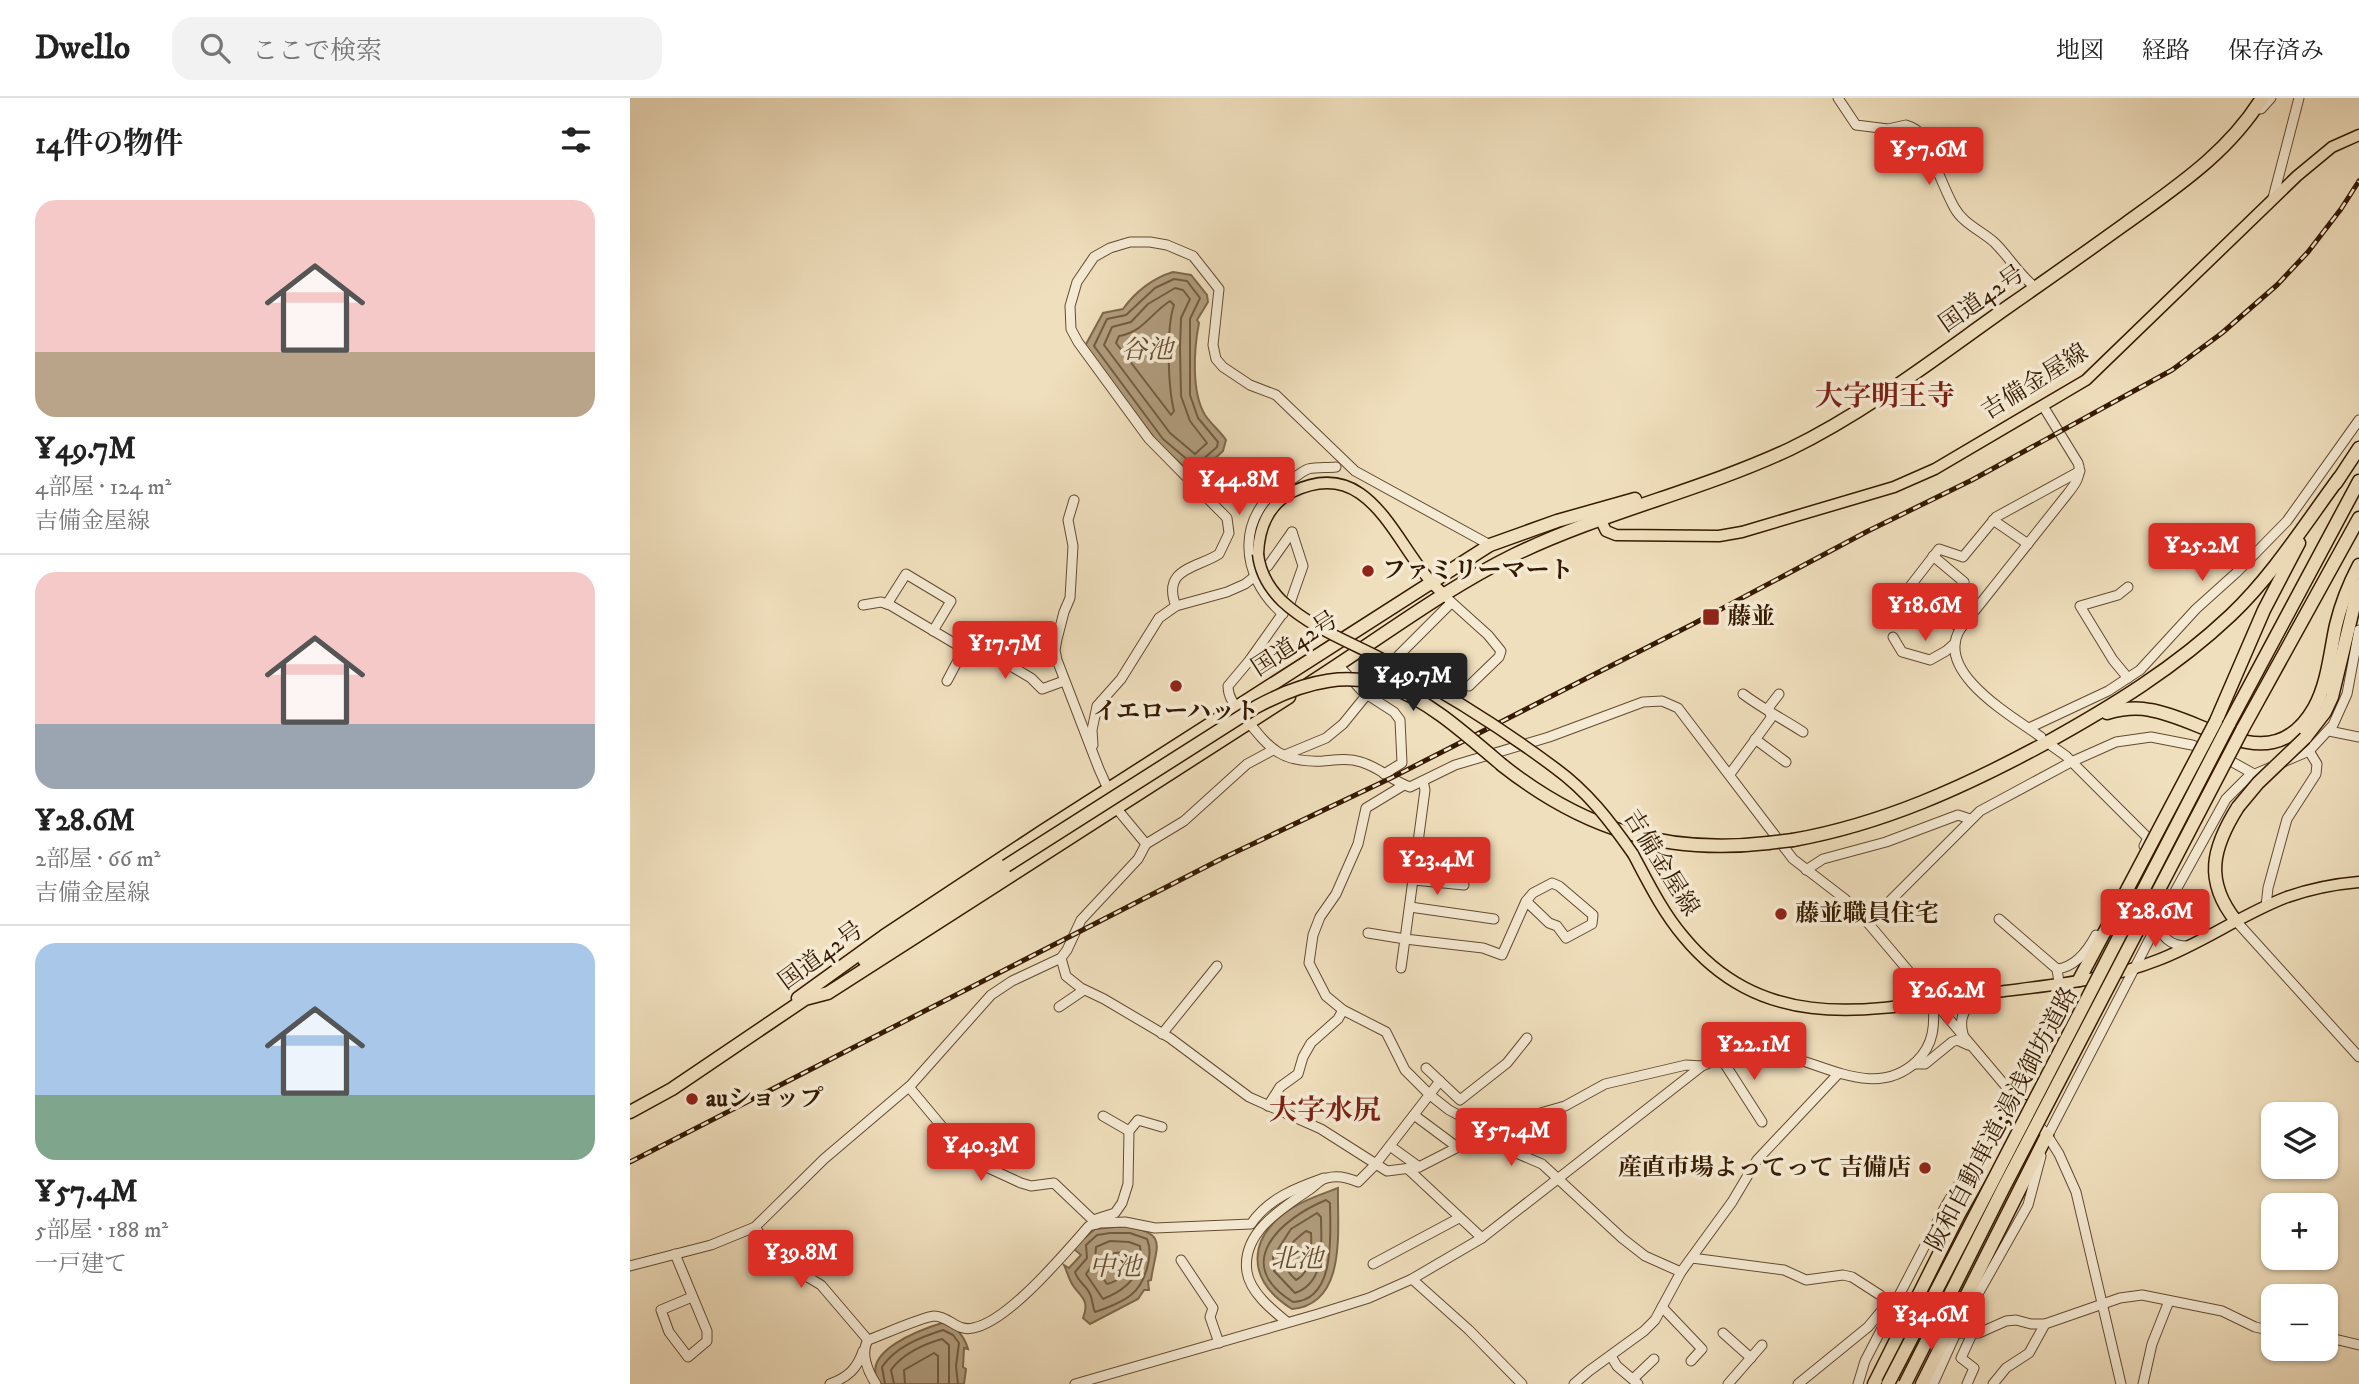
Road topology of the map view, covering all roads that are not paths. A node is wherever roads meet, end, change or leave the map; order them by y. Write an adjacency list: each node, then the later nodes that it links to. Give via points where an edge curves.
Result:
1 (1838, 98): 7 (street, via 1856,125 1888,129 1906,125 1923,134 1960,216 1992,240)
2 (2271, 98): 4 (street, via 2261,110)
3 (2299, 98): 6 (street)
4 (2258, 104): 7 (highway, 国道42号, via 2206,164)
5 (2359, 135): 6 (main road, 吉備金屋線, via 2332,147)
6 (2273, 201): 8 (main road, 吉備金屋線, via 2086,380)
7 (2036, 288): 17 (highway, 国道42号, via 1854,412 1791,448 1693,487)
8 (2043, 406): 12 (street); 17 (main road, 吉備金屋線, via 1894,487 1742,532 1718,537 1616,535 1606,531)
9 (2359, 420): 41 (street, via 2271,539)
10 (2359, 448): 13 (highway)
11 (1338, 462): 15 (street); 21 (street); 24 (street, via 1307,470 1265,500 1249,538); 31 (street, via 1276,395 1250,385 1219,363 1213,345 1219,289 1193,256 1167,245 1139,241 1119,244 1094,257 1071,299 1070,320 1078,342 1149,439 1223,512 1229,525 1228,539 1219,554 1178,575 1173,589)
12 (2080, 471): 19 (street); 20 (street)
13 (2339, 478): 50 (highway, via 2232,614 2138,690); 94 (highway, bridge, via 2277,584 2216,721)
14 (2359, 481): 176 (highway, 阪和自動車道;湯浅御坊道路, bridge)
15 (1325, 484): 25 (main road, via 1346,486 1377,507); 99 (main road, 吉備金屋線, bridge, via 1293,492 1276,504 1261,529 1258,554 1267,583 1291,609 1429,686 1543,759 1593,800 1684,937 1721,972 1794,1006 1874,1010)
16 (1074, 500): 43 (street, via 1068,520 1073,546 1070,598 1055,650)
17 (1598, 514): 21 (highway, 国道42号); 28 (highway, 国道42号, via 1513,556)
18 (2359, 518): 177 (highway, 阪和自動車道;湯浅御坊道路, bridge, via 2242,730)
19 (1993, 520): 20 (street); 22 (street, via 1963,557 1939,549)
20 (2028, 544): 34 (street)
21 (1490, 545): 25 (highway, 国道42号)
22 (1933, 556): 33 (street, via 1908,589); 33 (street, via 1964,582)
23 (2359, 565): 50 (highway, via 2336,622 2316,704 2290,734 2270,741 2238,742 2150,709 2118,710)
24 (1254, 578): 31 (street, via 1227,593); 32 (street); 32 (street, via 1292,532 1303,566)
25 (1430, 584): 28 (main road); 48 (highway, 国道42号)
26 (2359, 585): 58 (highway, via 2332,697)
27 (2128, 587): 41 (street, via 2080,606)
28 (1448, 599): 40 (highway, 国道42号); 44 (street, via 1501,651); 47 (street)
29 (887, 604): 30 (street); 36 (street); 36 (street, via 906,574 951,601)
30 (863, 605)
31 (1176, 606): 61 (street, via 1153,625 1127,671 1101,700 1092,730)
32 (1283, 614): 48 (street, via 1228,686)
33 (1939, 615): 34 (street)
34 (1961, 628): 38 (street)
35 (2359, 630): 53 (street, via 2347,694)
36 (933, 631): 39 (street)
37 (1893, 637): 38 (street, via 1902,652 1930,660)
38 (1955, 643): 52 (street, via 1959,665 1971,684)
39 (964, 649): 42 (street); 43 (street, via 975,639 984,643 1042,689)
40 (1338, 665): 47 (street); 51 (highway, 国道42号)
41 (2128, 678): 52 (street)
42 (947, 681)
43 (1064, 681): 61 (street)
44 (1469, 686)
45 (1744, 694): 49 (street)
46 (1779, 694): 49 (street)
47 (1367, 695): 62 (street, via 1326,738); 65 (street, via 1400,720 1402,762)
48 (1236, 707): 51 (street); 70 (highway, 国道42号)
49 (1770, 712): 54 (street); 57 (street, via 1771,718)
50 (2088, 719): 98 (highway, bridge, via 1938,797 1854,826 1793,840 1701,846 1612,829 1563,807 1538,793 1442,714 1403,691 1356,680 1321,682 1284,692 1256,707)
51 (1249, 723): 60 (street); 71 (highway, 国道42号)
52 (2029, 728): 55 (street)
53 (2329, 731): 56 (street); 58 (street)
54 (1803, 732)
55 (2041, 737)
56 (2359, 737)
57 (1755, 739): 63 (street); 66 (street)
58 (2307, 745): 67 (street, via 2280,765); 79 (street, via 2316,774 2287,819); 84 (highway, bridge, via 2258,783 2221,839 2215,879 2221,899)
59 (2052, 746): 64 (street)
60 (1273, 750): 62 (street); 73 (street, via 1247,764 1184,821)
61 (1094, 755): 70 (street)
62 (1284, 756): 65 (street, via 1312,761 1349,759)
63 (1786, 762)
64 (2071, 762): 67 (street, via 2116,742 2151,737 2206,749); 72 (street); 92 (street, via 2148,838 2091,944 2071,965)
65 (1384, 774): 69 (street)
66 (1730, 774): 68 (street, via 1684,714 1672,704 1653,700 1455,765); 74 (street)
67 (2254, 774): 81 (street, via 2226,799)
68 (1423, 781): 69 (street); 76 (street)
69 (1404, 785): 101 (street, via 1366,808 1358,844 1313,934 1309,963 1314,976 1326,996)
70 (1108, 790): 71 (street); 105 (highway, 国道42号, via 884,936)
71 (1117, 808): 73 (street); 98 (highway, 国道42号, via 828,993)
72 (1970, 820): 74 (street, via 1958,815 1824,859); 85 (street)
73 (1146, 844): 89 (street, via 1138,859 1081,919)
74 (1805, 870): 85 (street, via 1845,898)
75 (2357, 879): 79 (main road, 吉備金屋線)
76 (1413, 880): 77 (street); 80 (street)
77 (1464, 885)
78 (1526, 901): 78 (street, via 1552,883 1593,915 1592,924 1566,938); 87 (street, via 1502,955 1483,948)
79 (2266, 906): 84 (main road, 吉備金屋線)
80 (1410, 908): 82 (street); 87 (street)
81 (2161, 917): 88 (street, via 2166,939); 93 (street)
82 (1494, 919)
83 (1999, 919): 92 (street)
84 (2236, 921): 88 (main road, 吉備金屋線); 107 (street)
85 (1868, 923): 99 (street)
86 (1367, 933): 87 (street)
87 (1405, 939): 91 (street)
88 (2189, 946): 93 (main road, 吉備金屋線)
89 (1061, 958): 96 (street, via 1066,976); 114 (street, via 990,995)
90 (1217, 967): 102 (street)
91 (1401, 968)
92 (2057, 969): 95 (street)
93 (2134, 969): 94 (main road, 吉備金屋線); 125 (street)
94 (2079, 980): 95 (main road, 吉備金屋線)
95 (2059, 983): 97 (main road, 吉備金屋線)
96 (1084, 990): 100 (street); 102 (street)
97 (1995, 992): 99 (main road, 吉備金屋線); 103 (street, via 1969,1003 1961,1020)
98 (805, 999): 105 (highway, 国道42号)
99 (1933, 1002): 103 (street); 109 (street, via 1932,1038)
100 (1059, 1007)
101 (1343, 1010): 115 (street, via 1387,1032 1405,1070); 117 (street, via 1311,1043 1298,1074 1280,1087)
102 (1162, 1034): 117 (street)
103 (1964, 1037): 106 (street)
104 (1527, 1038): 113 (street, via 1507,1063 1460,1100)
105 (743, 1042): 118 (highway, 国道42号)
106 (1975, 1049): 109 (street, via 1952,1042 1925,1064); 116 (street)
107 (2359, 1057)
108 (1721, 1058): 110 (street); 112 (street, via 1769,1053); 121 (street)
109 (1914, 1064): 112 (street, via 1888,1077)
110 (1702, 1066): 124 (street, via 1686,1065 1605,1084 1565,1106); 132 (street)
111 (1426, 1068): 113 (street)
112 (1838, 1074): 138 (street, via 1757,1160)
113 (1440, 1081): 115 (street)
114 (909, 1087): 134 (street, via 969,1159 1031,1186 1054,1183); 135 (street, via 824,1159)
115 (1430, 1095): 119 (street); 124 (street)
116 (2021, 1104): 125 (street); 147 (street, via 1958,1184); 175 (highway, via 1959,1214)
117 (1268, 1107): 128 (street, via 1321,1129)
118 (630, 1112)
119 (1414, 1115): 126 (street); 127 (street)
120 (1103, 1116): 123 (street)
121 (1762, 1122)
122 (1162, 1127): 123 (street, via 1138,1120)
123 (1129, 1131): 134 (street, via 1128,1184 1122,1203 1115,1213)
124 (1484, 1133): 127 (street); 132 (street, via 1500,1146 1542,1164)
125 (2047, 1135): 146 (street, via 2076,1192); 153 (street, via 2028,1205); 178 (highway)
126 (1390, 1146): 128 (street); 129 (street)
127 (1457, 1147): 129 (street)
128 (1375, 1165): 130 (street, via 1387,1171); 131 (street, via 1358,1182)
129 (1419, 1167): 130 (street)
130 (1408, 1169): 133 (street)
131 (1324, 1178): 134 (street, via 1271,1202 1251,1224 1155,1228); 149 (street, via 1268,1220 1247,1258 1250,1281)
132 (1559, 1179): 136 (street); 142 (street, via 1645,1256)
133 (1460, 1218): 136 (street); 140 (street)
134 (1095, 1222): 155 (street, via 1016,1303 992,1321 973,1329 930,1317)
135 (755, 1227): 137 (street); 155 (street, via 776,1258 821,1285)
136 (1482, 1238): 143 (street)
137 (675, 1254): 141 (street); 144 (street)
138 (1692, 1258): 142 (street); 147 (street, via 1784,1270 1806,1280 1852,1277)
139 (1181, 1260): 157 (street, via 1213,1308 1210,1317)
140 (1373, 1264)
141 (630, 1266)
142 (1681, 1272): 148 (street)
143 (1412, 1279): 149 (street, via 1368,1298); 169 (street)
144 (692, 1297): 144 (street, via 708,1337 688,1357 669,1332 662,1310)
145 (2169, 1301): 146 (street, via 2142,1295); 151 (street, via 2222,1311); 183 (street, via 2151,1344)
146 (2102, 1304): 150 (street); 182 (street)
147 (1890, 1305): 173 (street); 174 (street)
148 (1662, 1307): 161 (street, via 1656,1320); 164 (street, via 1702,1349)
149 (1287, 1322): 157 (street)
150 (2045, 1324): 154 (street, via 2006,1321); 181 (street, via 2029,1353 2006,1368)
151 (2261, 1328)
152 (1723, 1333): 162 (street)
153 (1956, 1333): 154 (street); 179 (street)
154 (1972, 1334): 180 (street, via 1961,1358 1974,1368)
155 (868, 1340): 160 (street)
156 (2338, 1340): 159 (street)
157 (1219, 1343): 168 (street)
158 (1762, 1345): 162 (street)
159 (2359, 1345)
160 (863, 1351): 166 (street, via 854,1370); 167 (street)
161 (1611, 1356): 165 (street); 171 (street)
162 (1751, 1358): 172 (street)
163 (1654, 1359): 165 (street)
164 (1691, 1361)
165 (1635, 1381)
166 (830, 1384)
167 (876, 1384)
168 (1075, 1384)
169 (1522, 1384)
170 (1564, 1384): 171 (street)
171 (1573, 1384)
172 (1728, 1384)
173 (1798, 1384)
174 (1858, 1384)
175 (1874, 1384)
176 (1888, 1384)
177 (1905, 1384)
178 (1922, 1384)
179 (1933, 1384)
180 (1967, 1384)
181 (1993, 1384)
182 (2121, 1384)
183 (2143, 1384)

